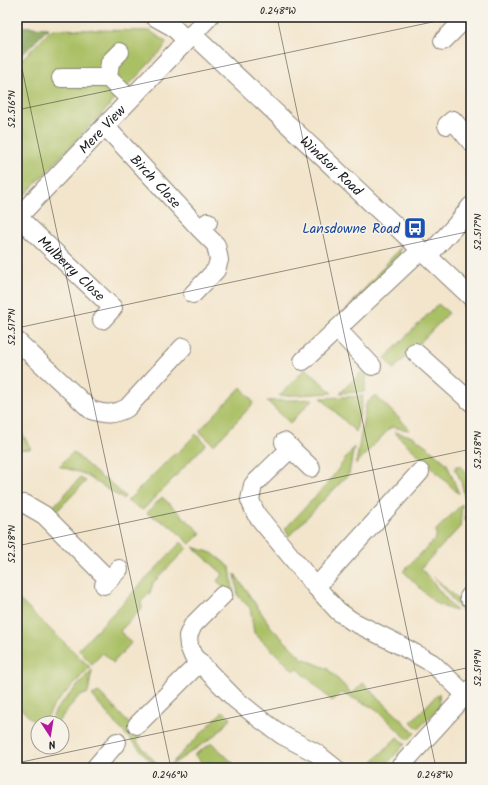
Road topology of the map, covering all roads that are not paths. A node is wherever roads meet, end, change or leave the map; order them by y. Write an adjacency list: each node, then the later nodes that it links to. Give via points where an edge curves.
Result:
1 (155, 17): 4 (street, Windsor Road)
2 (209, 17): 4 (street, Mere View)
3 (467, 17): 5 (street)
4 (190, 37): 9 (street, Mere View); 15 (street, Windsor Road)
5 (443, 41)
6 (120, 52): 8 (street, via 110,62)
7 (62, 78): 8 (street)
8 (108, 78): 9 (street)
9 (130, 99): 11 (street, Mere View)
10 (447, 125): 12 (street, via 453,120)
11 (105, 126): 14 (street, Mere View); 16 (street, Birch Close, via 204,226 216,245 219,260 216,270)
12 (471, 142)
13 (471, 206): 15 (street, via 456,225)
14 (17, 217): 18 (street, Mulberry Close, via 113,308)
15 (424, 253): 17 (street, Windsor Road); 19 (street)
16 (193, 294)
17 (471, 297)
18 (102, 320)
19 (337, 329): 23 (street); 24 (street)
20 (17, 341): 21 (street, via 91,410 103,414 127,408)
21 (183, 347)
22 (415, 352): 25 (street, via 451,379)
23 (303, 361)
24 (372, 366)
25 (471, 402)
26 (311, 468): 30 (street, via 287,445 253,485 250,500 256,514)
27 (420, 472): 30 (street)
28 (17, 504): 29 (street, via 25,504 44,515)
29 (110, 578)
30 (316, 587): 33 (street, via 338,611 352,621 432,662)
31 (223, 595): 32 (street, via 193,625 188,636 193,656)
32 (200, 662): 34 (street); 37 (street, via 235,699 260,720 316,753)
33 (468, 692): 38 (street)
34 (137, 725)
35 (117, 742): 36 (street)
36 (95, 768)
37 (335, 768)
38 (399, 768)

